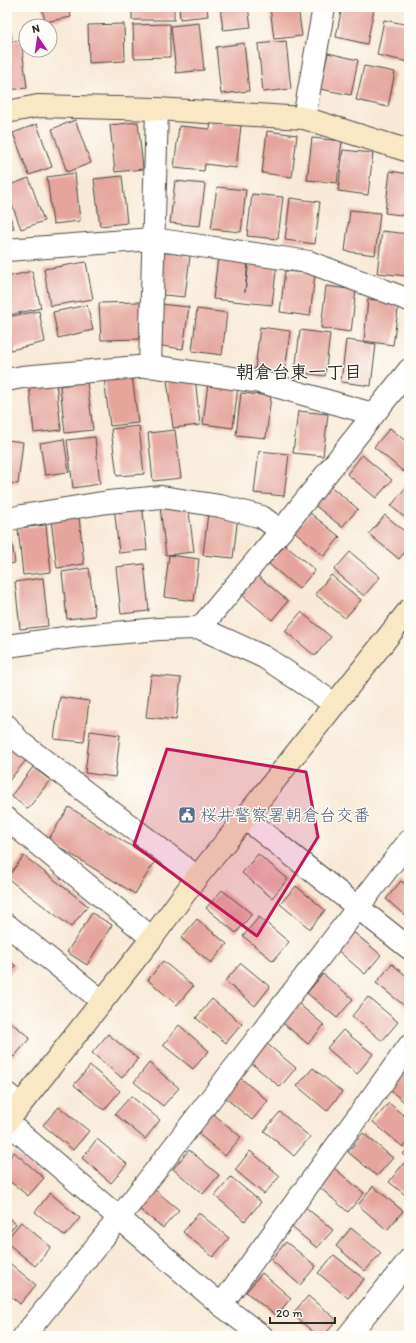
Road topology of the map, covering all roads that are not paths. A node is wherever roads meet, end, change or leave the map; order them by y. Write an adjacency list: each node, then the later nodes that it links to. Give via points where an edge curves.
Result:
1 (324, 7): 4 (street)
2 (156, 109): 3 (street, via 38,106); 4 (street); 6 (street)
3 (7, 112)
4 (304, 118): 5 (street)
5 (409, 151)
6 (153, 239): 7 (street); 8 (street, via 309,262); 9 (street)
7 (7, 250)
8 (409, 300)
9 (150, 366): 11 (street); 12 (street, via 261,382)
10 (409, 370): 12 (street)
11 (7, 380)
12 (373, 414): 14 (street)
13 (7, 520): 14 (street, via 108,502 162,497 220,506 262,517)
14 (282, 531): 16 (street)
15 (409, 610): 18 (street)
16 (200, 628): 17 (street, via 72,636); 18 (street, via 264,657)
17 (7, 646)
18 (335, 704): 20 (street)
19 (7, 726): 23 (street, via 20,742)
20 (245, 818): 23 (street); 24 (street)
21 (7, 819): 26 (street)
22 (409, 841): 24 (street)
23 (197, 877): 26 (street)
24 (357, 907): 27 (street); 32 (street)
25 (7, 926): 28 (street)
26 (152, 938): 28 (street)
27 (409, 948)
28 (102, 1001): 30 (street)
29 (409, 1046): 34 (street)
30 (13, 1100): 31 (street)
31 (7, 1122): 32 (street)
32 (119, 1218): 34 (street); 35 (street)
33 (409, 1260): 37 (street)
34 (221, 1305): 36 (street)
35 (24, 1336)
36 (262, 1336)
37 (348, 1336)

